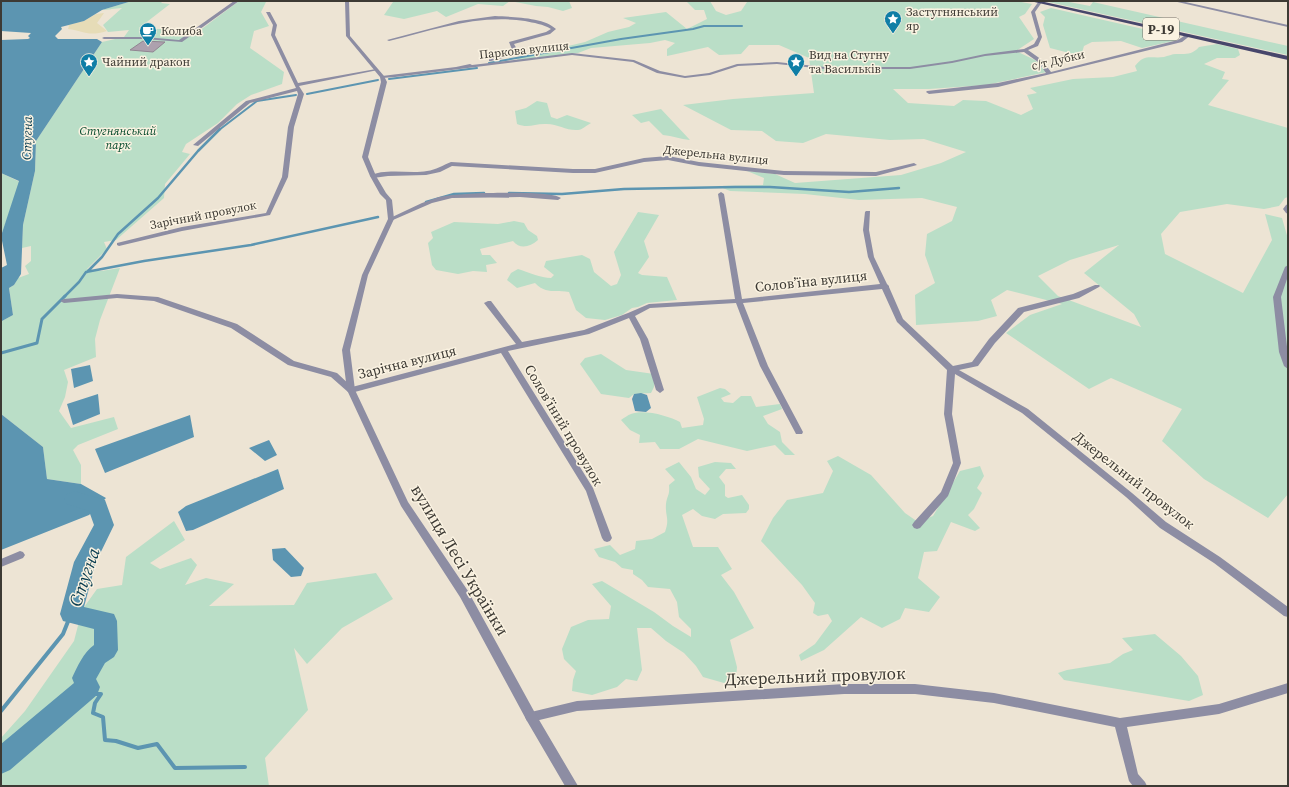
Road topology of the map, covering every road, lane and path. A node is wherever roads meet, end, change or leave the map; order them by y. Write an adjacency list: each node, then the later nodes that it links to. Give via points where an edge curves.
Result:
1 (237, 1): 9 (street, via 180,41)
2 (347, 1): 14 (street, via 348,36)
3 (1033, 1): 5 (main road, Р-19)
4 (1175, 1): 7 (street)
5 (1040, 2): 8 (main road, Р-19); 11 (street, via 1033,12 1040,37 1036,45)
6 (268, 13): 17 (street, via 275,25 273,36)
7 (1288, 26)
8 (1189, 35): 12 (main road, Р-19); 15 (street, с/т Дубки, via 1180,41)
9 (104, 38)
10 (389, 40): 13 (street, via 466,20 488,17 524,19 550,25 554,29 511,43 515,53)
11 (1025, 50): 13 (street, Паркова вулиця, via 910,68 825,68 777,63 737,65 710,74 685,77 659,72 634,61 572,54); 15 (street, via 1040,61)
12 (1288, 58)
13 (465, 67): 16 (street)
14 (376, 70): 16 (street); 17 (street)
15 (1049, 73): 18 (street, с/т Дубки, via 991,86)
16 (382, 77): 21 (street, via 384,82 365,156)
17 (298, 87): 19 (street, via 248,102); 28 (street, Зарічний провулок, via 301,94 291,127 285,177 268,214 182,229)
18 (929, 92)
19 (196, 145)
20 (914, 165): 21 (street, Джерельна вулиця, via 876,174 784,173 668,158 644,160 595,171 450,164 434,172 386,173)
21 (373, 176): 27 (street, via 389,200)
22 (721, 194): 33 (street)
23 (558, 198): 27 (street, via 529,194 455,196 437,199)
24 (1288, 206): 26 (street)
25 (868, 212): 30 (street, Джерельний провулок, via 866,230 871,257)
26 (1288, 212)
27 (391, 219): 40 (street, Зарічна вулиця, via 365,275 346,350)
28 (119, 244)
29 (1288, 267): 38 (street, via 1277,297 1283,352)
30 (886, 286): 33 (street, Соловʼїна вулиця); 39 (street, Джерельний провулок, via 900,320)
31 (1097, 286): 39 (street, via 1076,296 1021,310 975,364)
32 (64, 301): 40 (street, via 118,296 155,299 234,326 291,364 334,375)
33 (739, 301): 35 (street, Соловʼїна вулиця, via 649,306); 42 (street, Соловʼїна вулиця, via 764,366)
34 (488, 303): 36 (street)
35 (631, 315): 36 (street, Соловʼїна вулиця, via 586,332); 41 (street, via 644,339)
36 (521, 346): 37 (street, Соловʼїна вулиця)
37 (504, 351): 40 (street, Зарічна вулиця); 44 (street, Соловʼїний провулок, via 590,490)
38 (1288, 366)
39 (951, 369): 43 (street, via 948,414 957,463 945,494); 47 (street, Джерельний провулок, via 1025,411 1163,525 1217,560)
40 (351, 390): 49 (street, вулиця Лесі Українки, via 404,504 464,594)
41 (660, 390)
42 (799, 432)
43 (917, 525)
44 (606, 538)
45 (20, 555): 46 (street)
46 (1, 564)
47 (1288, 613)
48 (1288, 688): 50 (street, Джерельний провулок, via 1219,709)
49 (531, 717): 50 (street, Джерельний провулок, via 577,706 844,689 907,689 994,698); 51 (street, вулиця Лесі Українки)
50 (1120, 723): 52 (street, via 1133,777)
51 (572, 786)
52 (1141, 786)

